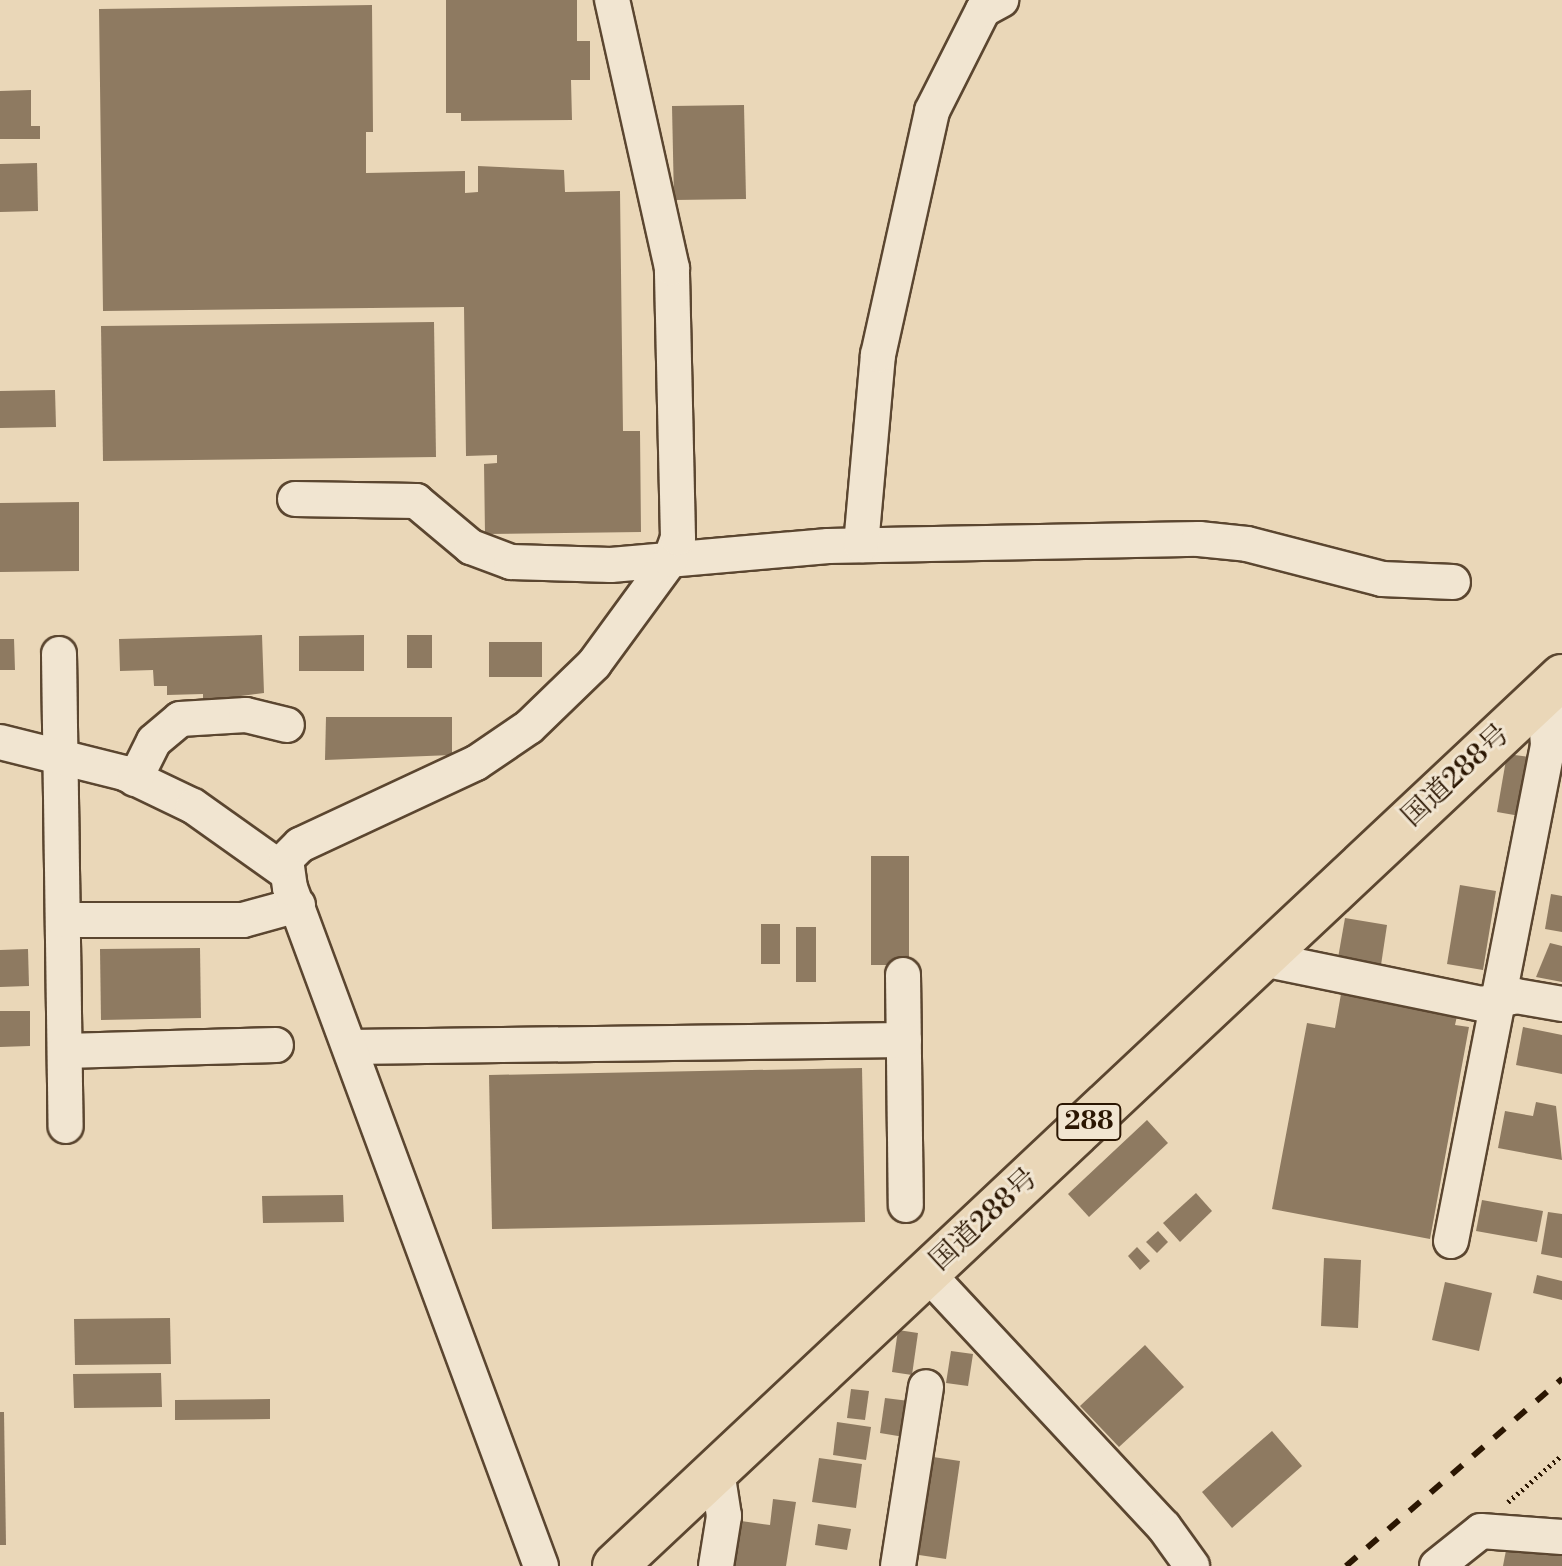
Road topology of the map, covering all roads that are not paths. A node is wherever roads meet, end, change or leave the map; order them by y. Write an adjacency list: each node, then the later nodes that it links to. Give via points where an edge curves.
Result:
1 (612, 0): 5 (street, via 672,268 678,538)
2 (987, 3): 4 (street, via 932,111 900,241 878,355)
3 (295, 499): 5 (street, via 416,501 471,547 511,562)
4 (861, 545): 5 (street); 6 (street, via 1199,539 1247,544 1382,579)
5 (670, 560): 13 (street, via 594,664 529,727 476,763 300,845 286,859)
6 (1453, 582)
7 (59, 654): 11 (street)
8 (1553, 686): 16 (highway, 国道288号 / 288); 18 (street, via 1548,745)
9 (287, 725): 12 (street, via 246,715 180,719 154,741)
10 (0, 742): 11 (street)
11 (61, 754): 12 (street); 15 (street)
12 (135, 779): 13 (street, via 193,806)
13 (286, 872): 14 (street)
14 (298, 905): 15 (street, via 243,920); 22 (street)
15 (63, 920): 23 (street)
16 (1263, 959): 18 (street, via 1482,1004); 27 (highway, 国道288号 / 288)
17 (903, 975): 20 (street)
18 (1498, 999): 19 (street); 26 (street)
19 (1562, 1004)
20 (904, 1040): 22 (street); 25 (street)
21 (276, 1045): 23 (street)
22 (350, 1047): 32 (street)
23 (65, 1051): 24 (street)
24 (66, 1126)
25 (906, 1205)
26 (1451, 1241)
27 (927, 1273): 29 (highway, 国道288号 / 288); 36 (street, via 1164,1527)
28 (926, 1387): 35 (street)
29 (717, 1471): 33 (highway, 国道288号 / 288); 34 (street, via 724,1516)
30 (1562, 1537): 31 (street, via 1481,1531)
31 (1441, 1565)
32 (541, 1566)
33 (615, 1566)
34 (716, 1566)
35 (898, 1566)
36 (1192, 1566)

